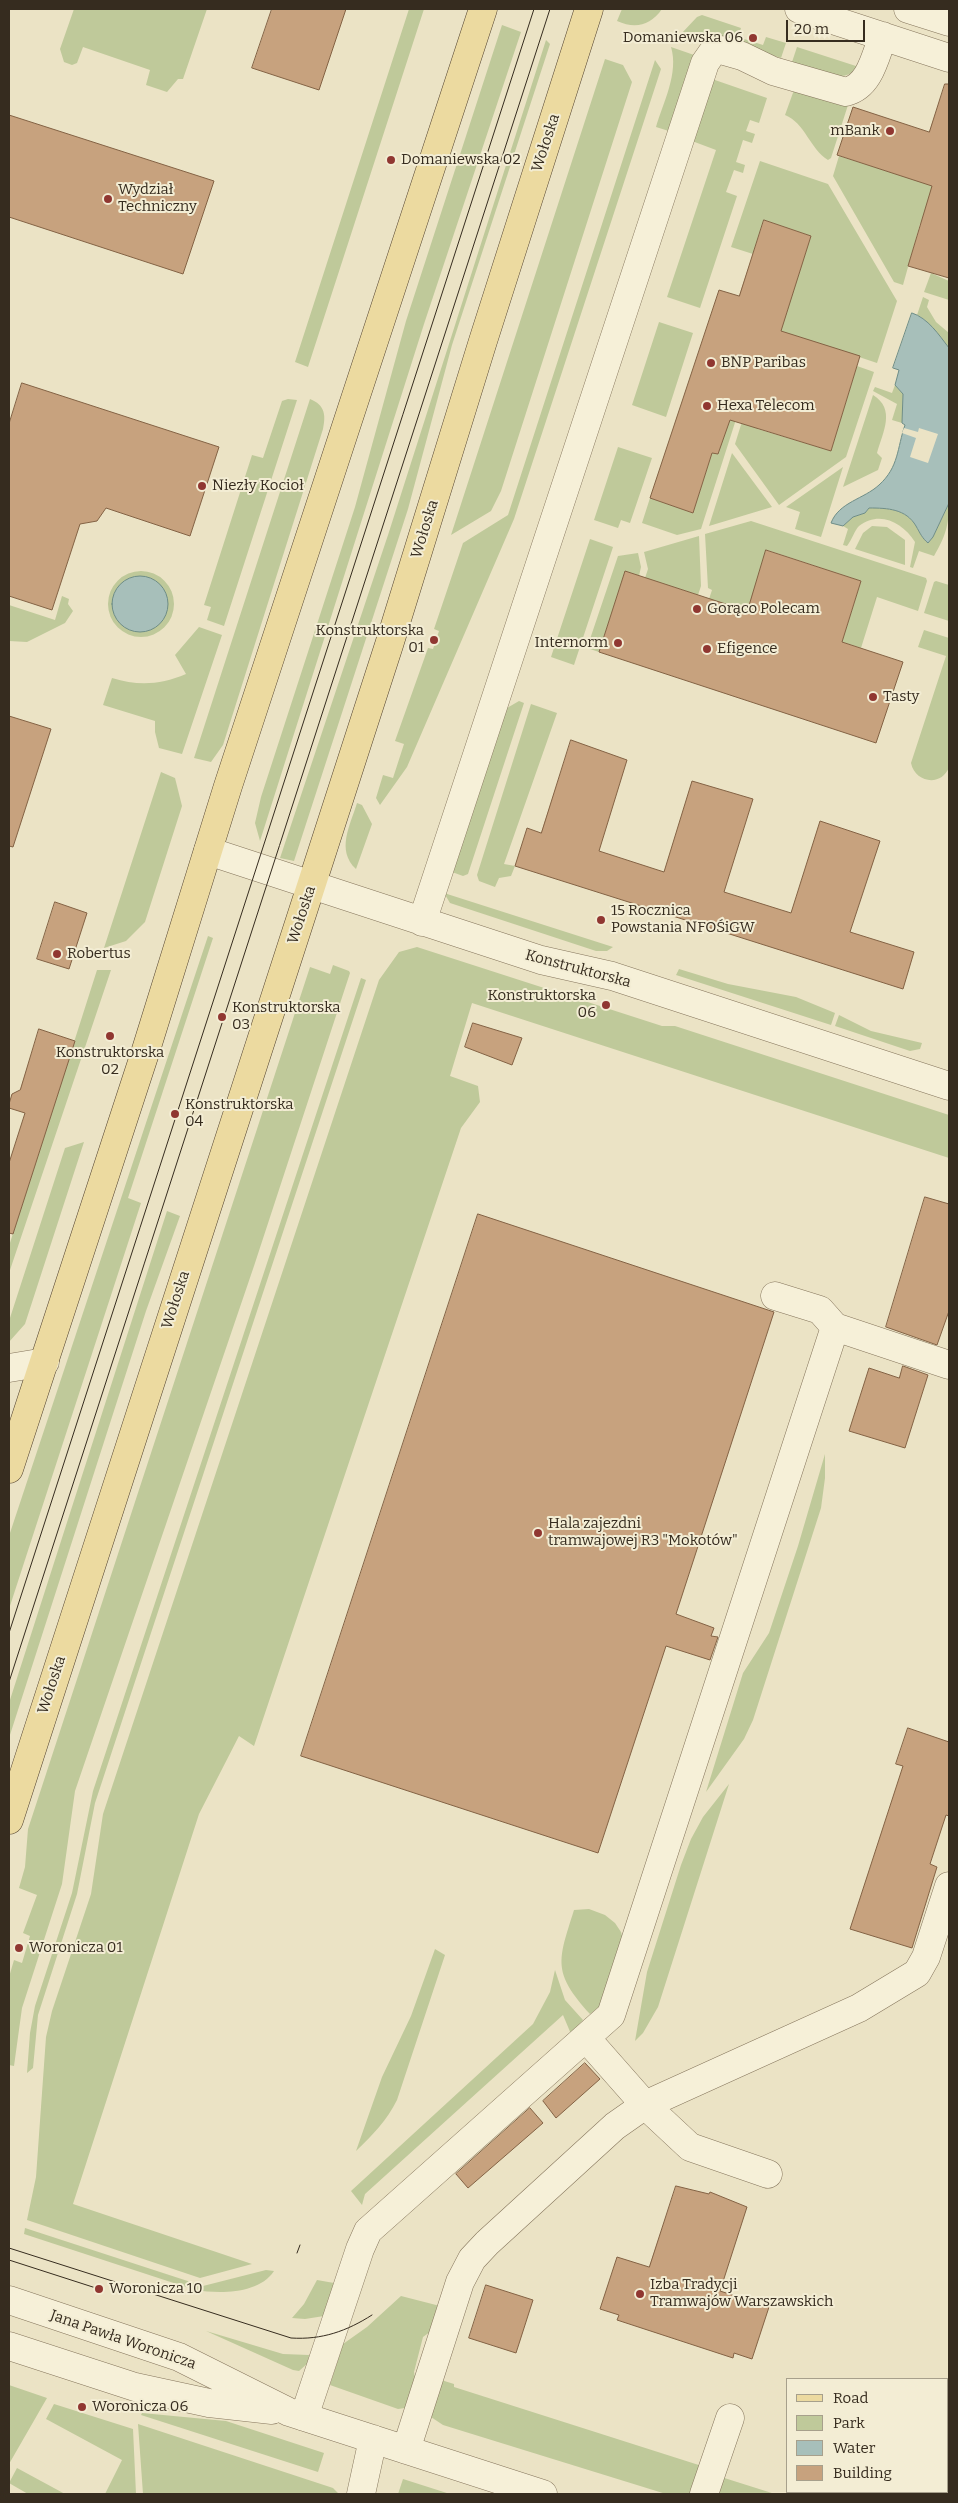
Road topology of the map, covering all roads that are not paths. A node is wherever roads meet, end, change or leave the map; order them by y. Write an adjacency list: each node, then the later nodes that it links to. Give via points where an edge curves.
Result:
1 (483, 9): 8 (main road)
2 (589, 9): 9 (main road, Wołoska)
3 (799, 9): 6 (street)
4 (908, 9): 5 (street)
5 (949, 22)
6 (882, 36): 7 (street); 10 (street, via 866,79 846,92 773,71 721,50 712,53 705,63)
7 (949, 58)
8 (208, 851): 9 (street, Konstruktorska); 14 (main road)
9 (311, 886): 10 (street, Konstruktorska); 18 (main road, Wołoska)
10 (422, 922): 11 (street, Konstruktorska, via 541,960 612,976)
11 (949, 1086)
12 (775, 1296): 13 (street, via 820,1310)
13 (835, 1327): 15 (street); 20 (street, via 611,2015)
14 (45, 1362): 16 (street); 17 (main road)
15 (949, 1365)
16 (9, 1368)
17 (9, 1469)
18 (9, 1820)
19 (949, 1886): 21 (street, via 926,1957 910,1978 859,2008)
20 (586, 2038): 21 (street); 25 (street, via 368,2231)
21 (645, 2105): 22 (street, via 690,2147); 28 (street, via 615,2126 472,2259 460,2282)
22 (768, 2174)
23 (9, 2300): 25 (street, Jana Pawła Woronicza, via 179,2357)
24 (9, 2346): 25 (street, Jana Pawła Woronicza, via 135,2387 209,2403)
25 (297, 2415): 27 (street, Jana Pawła Woronicza)
26 (730, 2418): 31 (street)
27 (373, 2440): 28 (street, Jana Pawła Woronicza); 29 (street)
28 (406, 2450): 30 (street, Jana Pawła Woronicza)
29 (361, 2494)
30 (543, 2494)
31 (704, 2494)

